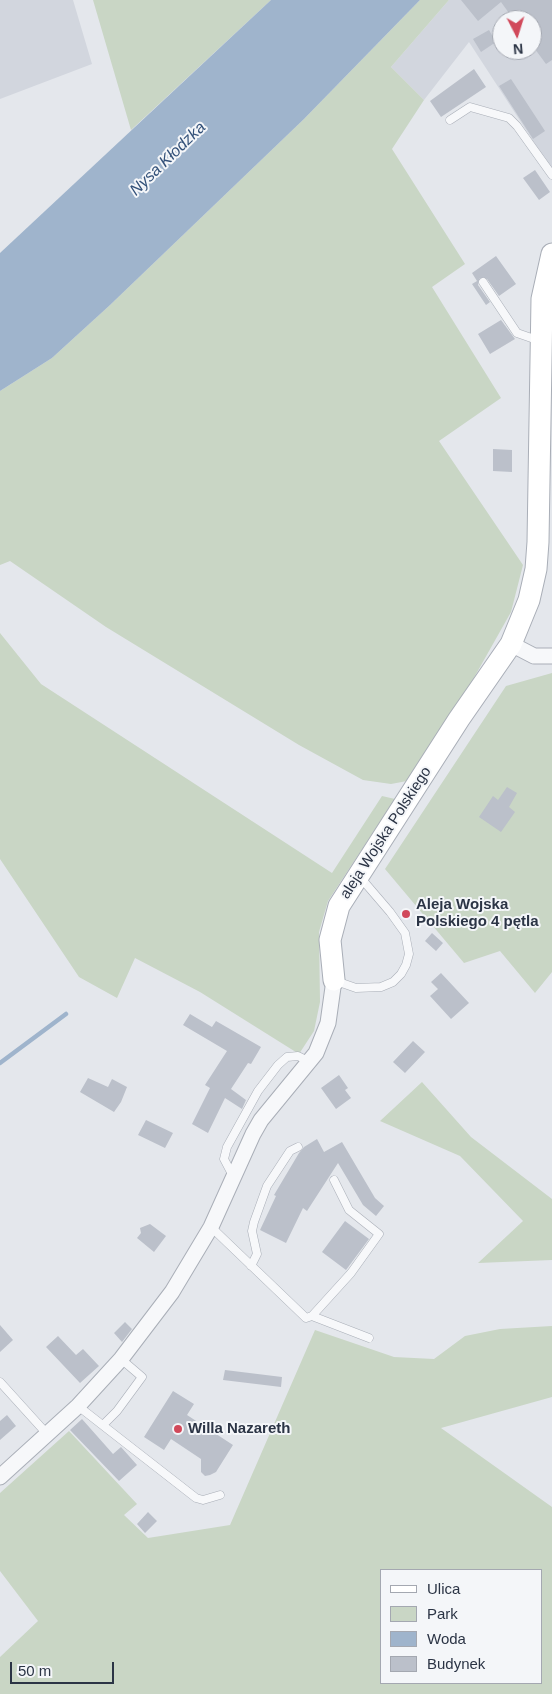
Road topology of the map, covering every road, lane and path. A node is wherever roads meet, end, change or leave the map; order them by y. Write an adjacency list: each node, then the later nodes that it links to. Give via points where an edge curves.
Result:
1 (450, 120): 2 (lane, via 470,107 509,118)
2 (552, 175)
3 (552, 254): 5 (street, aleja Wojska Polskiego, via 544,284)
4 (483, 282): 5 (lane, via 517,333)
5 (542, 341): 6 (street, aleja Wojska Polskiego, via 536,569 529,600)
6 (512, 644): 7 (street, via 534,656); 8 (street, aleja Wojska Polskiego, via 459,719)
7 (552, 656)
8 (358, 876): 9 (street, aleja Wojska Polskiego, via 339,906 333,926 330,961); 9 (lane, via 405,933 409,954 401,974 393,982 380,987 356,988)
9 (334, 980): 10 (street, aleja Wojska Polskiego, via 328,1023 321,1045)
10 (310, 1062): 12 (street, aleja Wojska Polskiego, via 261,1120); 12 (lane, via 298,1056 288,1057 258,1091 227,1147 224,1159)
11 (298, 1147): 15 (lane, via 290,1151 268,1186 254,1222 252,1231 258,1254)
12 (234, 1178): 14 (street, aleja Wojska Polskiego)
13 (334, 1180): 16 (lane, via 349,1210 380,1234 351,1273)
14 (211, 1228): 15 (lane); 18 (street, aleja Wojska Polskiego, via 172,1292)
15 (250, 1266): 16 (lane, via 306,1318)
16 (312, 1316): 17 (lane)
17 (369, 1338)
18 (121, 1358): 20 (street, aleja Wojska Polskiego); 21 (lane, via 142,1377)
19 (0, 1382): 22 (lane)
20 (78, 1406): 21 (lane); 22 (street, aleja Wojska Polskiego)
21 (104, 1424): 24 (lane, via 196,1498 203,1500)
22 (48, 1435): 23 (street, aleja Wojska Polskiego)
23 (0, 1477)
24 (220, 1495)

